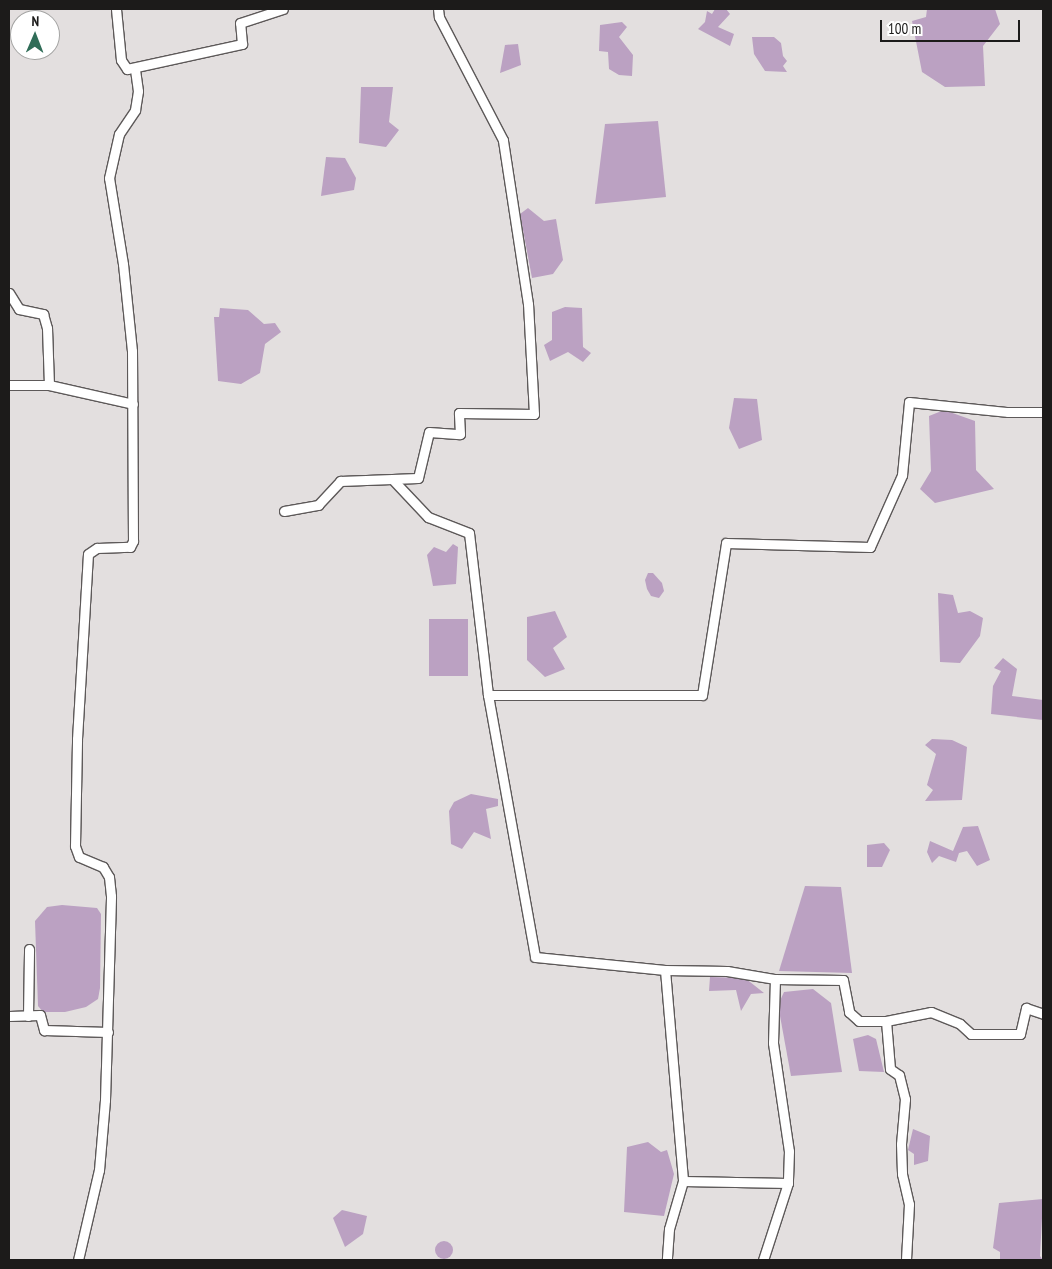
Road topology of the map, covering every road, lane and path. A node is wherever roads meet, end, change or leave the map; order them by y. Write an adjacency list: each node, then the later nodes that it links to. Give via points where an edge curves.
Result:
1 (116, 9): 4 (street, via 122,66)
2 (283, 9): 4 (street, via 240,23 242,44)
3 (438, 9): 10 (street, via 439,17 503,140 528,304 534,414 459,413 460,434 428,432 418,478)
4 (135, 69): 8 (street, via 138,91 135,110 119,134 109,178 124,272)
5 (9, 293): 7 (street, via 20,309 43,314 47,328)
6 (9, 385): 7 (street)
7 (49, 385): 8 (street)
8 (133, 404): 20 (street, via 133,541 127,547 94,548 86,559 77,739 74,846 79,856 103,868 109,876)
9 (1043, 412): 12 (street, via 1008,412 909,402 902,475 870,547 726,543 702,696)
10 (394, 481): 11 (street, via 340,482 318,505); 12 (street, via 428,517 469,532)
11 (284, 511)
12 (488, 695): 14 (street, via 535,957)
13 (29, 949): 18 (street)
14 (665, 970): 15 (street, via 727,972); 21 (street)
15 (775, 978): 19 (street, via 843,980 849,1012 860,1021); 22 (street, via 773,1043 788,1151)
16 (1043, 1014): 19 (street, via 1026,1008 1020,1034 971,1034 960,1024 931,1012)
17 (9, 1016): 18 (street)
18 (28, 1016): 20 (street, via 40,1015 44,1030)
19 (886, 1021): 26 (street, via 890,1069 898,1075 906,1099 901,1144 908,1204)
20 (108, 1032): 23 (street, via 99,1170)
21 (683, 1180): 22 (street); 24 (street, via 669,1229)
22 (788, 1183): 25 (street)
23 (78, 1260)
24 (667, 1260)
25 (763, 1260)
26 (906, 1260)

